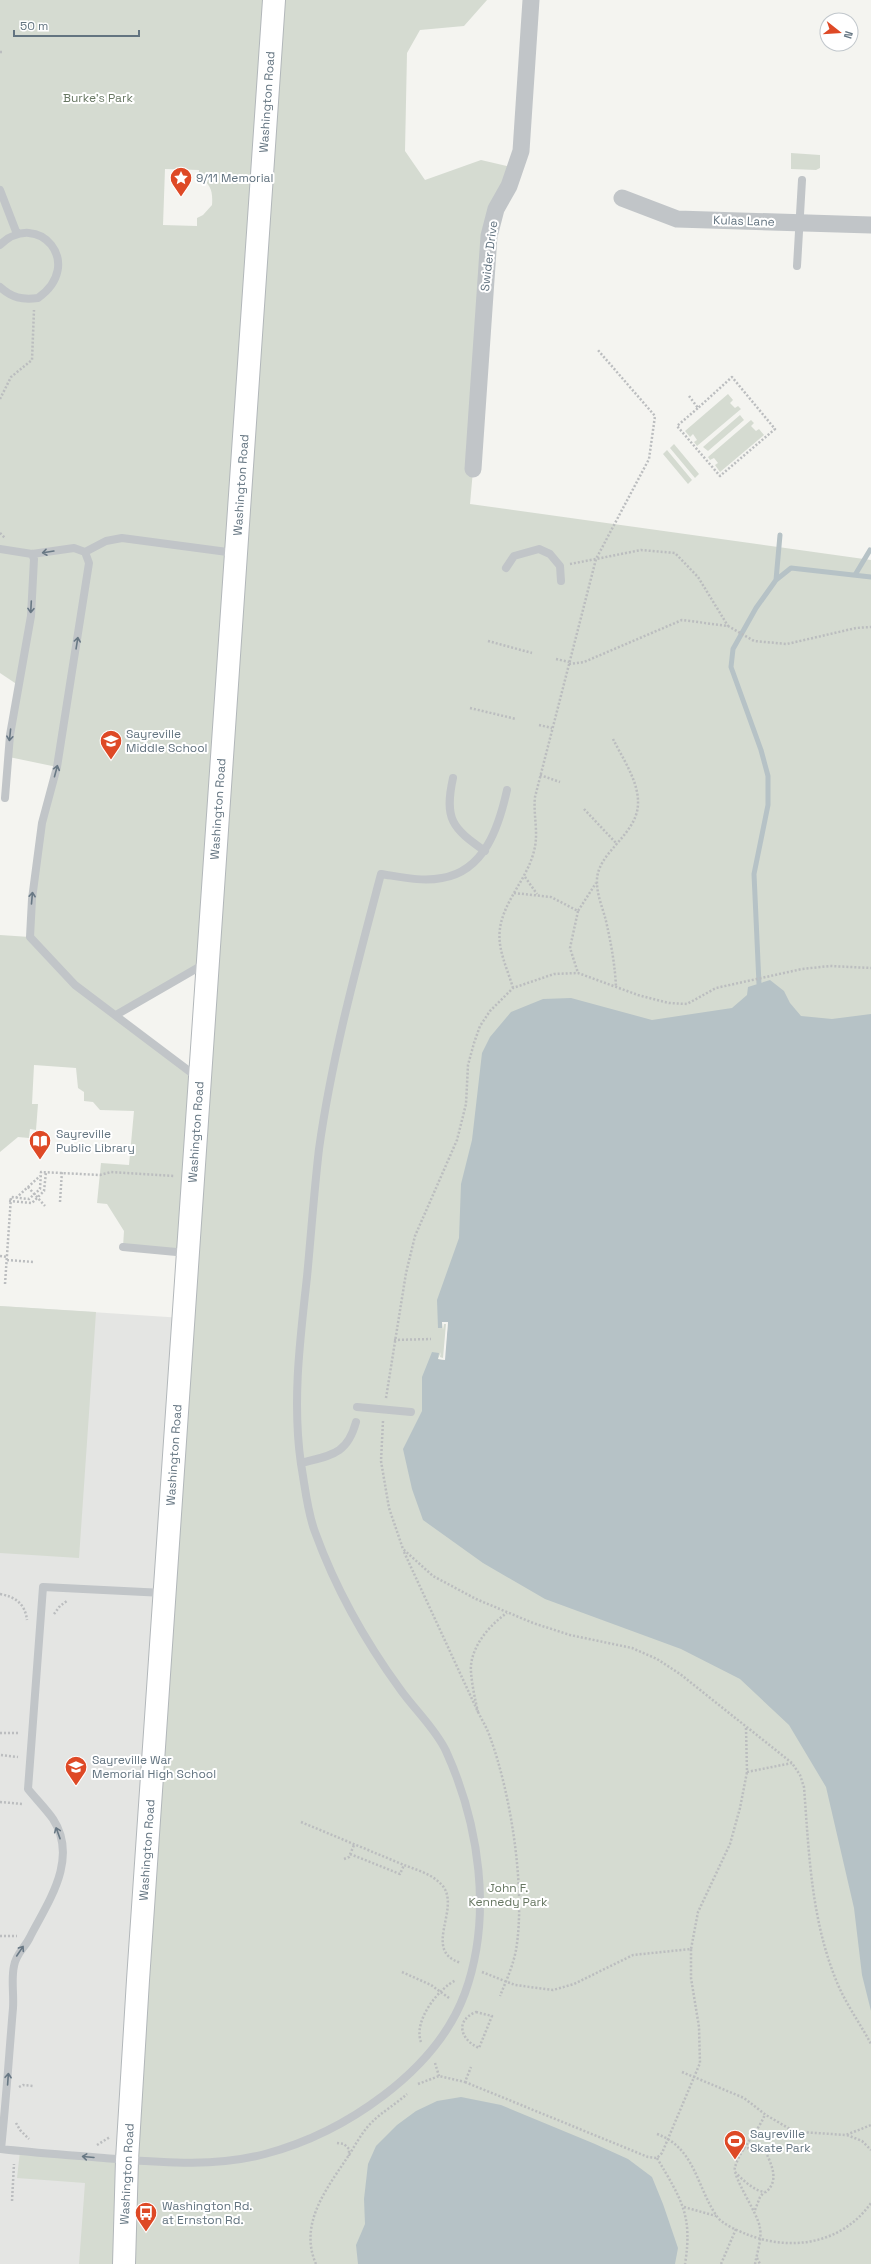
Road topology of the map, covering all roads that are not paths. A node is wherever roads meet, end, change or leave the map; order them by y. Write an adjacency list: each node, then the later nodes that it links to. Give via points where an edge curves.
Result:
1 (274, 0): 16 (main road, Washington Road)
2 (531, 0): 12 (street, Swider Drive, via 521,151 509,186 496,209 489,236)
3 (802, 180): 6 (lane)
4 (0, 190): 8 (lane)
5 (622, 198): 6 (street, Kulas Lane, via 677,219)
6 (800, 223): 7 (street, Kulas Lane); 10 (lane)
7 (871, 225)
8 (17, 234): 9 (lane); 11 (lane, via 39,235 48,242 55,250 59,261 58,272 54,283 38,298 16,298)
9 (0, 245)
10 (797, 266)
11 (0, 287)
12 (473, 469)
13 (0, 549): 15 (lane)
14 (85, 552): 15 (lane, one-way to 15, via 74,548); 16 (lane, via 106,541 122,538); 24 (lane, one-way to 14, via 75,985 30,937 42,823 57,767 89,563)
15 (32, 554): 21 (lane, one-way to 21, via 34,559 31,616 10,735)
16 (236, 554): 23 (main road, Washington Road)
17 (506, 568): 18 (lane, via 514,556 539,549 550,554 560,566)
18 (561, 581)
19 (453, 778): 22 (lane, via 448,802 454,825)
20 (507, 790): 22 (lane, via 500,819)
21 (5, 798)
22 (484, 851): 31 (lane, via 468,868 443,878 415,879 381,874 345,1012 320,1147 296,1379)
23 (206, 963): 24 (lane); 25 (main road, Washington Road)
24 (116, 1014): 25 (lane)
25 (200, 1079): 27 (main road, Washington Road)
26 (123, 1247): 27 (lane)
27 (187, 1253): 32 (main road, Washington Road)
28 (357, 1407): 29 (lane)
29 (411, 1412)
30 (356, 1422): 31 (lane, via 348,1442 340,1452)
31 (301, 1463): 33 (lane, via 313,1528 335,1579 355,1620 398,1687 444,1746 466,1803 480,1884 471,1970 464,1995 436,2043 394,2086 353,2116 314,2137 263,2154 216,2162)
32 (164, 1593): 33 (main road, Washington Road); 33 (lane, one-way to 32, via 1,2149 14,1995 13,1967 18,1953 29,1940 56,1887 64,1854 53,1820 28,1789 43,1587)
33 (127, 2160): 34 (main road, Washington Road)
34 (124, 2264)

